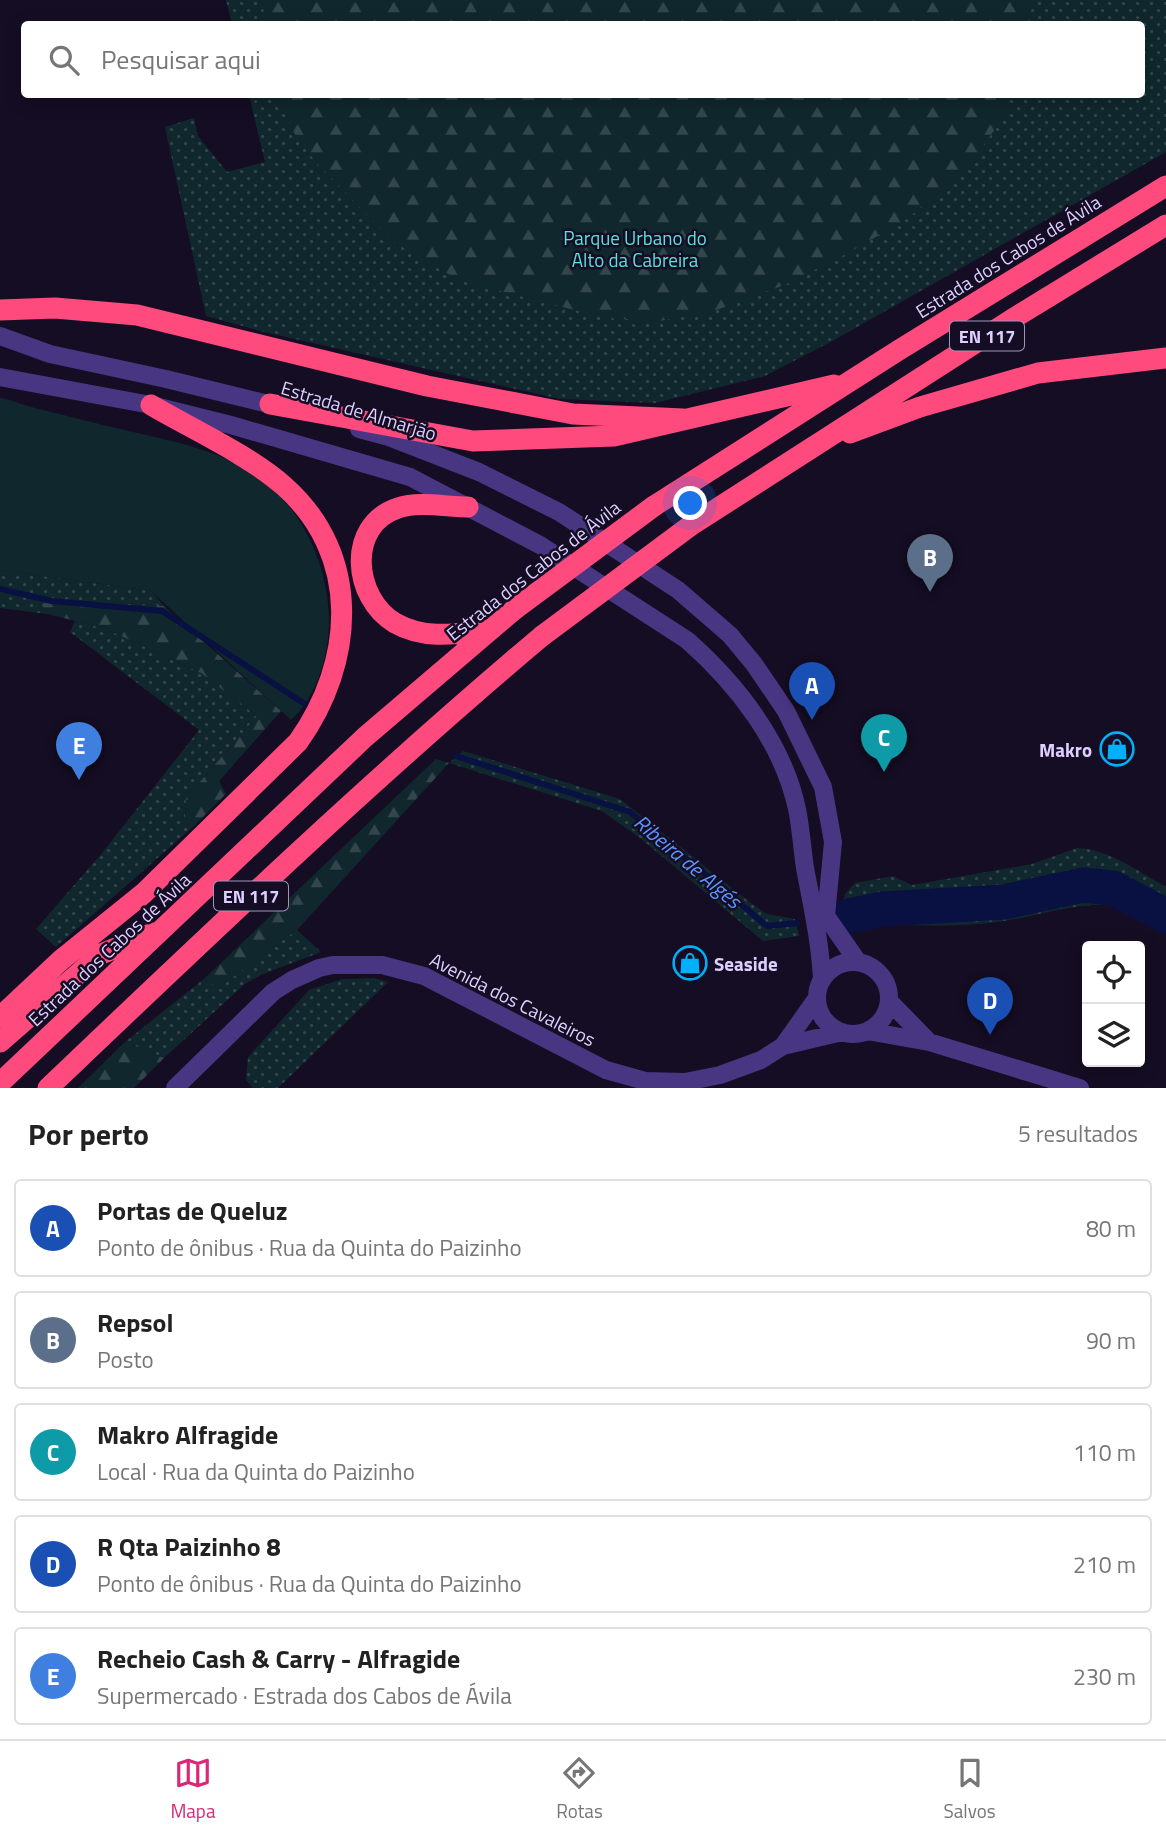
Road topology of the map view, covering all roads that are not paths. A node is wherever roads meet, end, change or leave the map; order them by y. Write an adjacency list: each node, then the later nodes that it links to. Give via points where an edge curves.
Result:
1 (1166, 186): 7 (highway, Estrada dos Cabos de Ávila / EN 117)
2 (1166, 225): 11 (highway, EN 117)
3 (0, 310): 10 (highway, via 55,308 137,315 427,386 573,414)
4 (0, 336): 8 (street, Estrada de Almarjão, via 50,354)
5 (1166, 358): 11 (highway, via 1038,373 920,407)
6 (0, 377): 9 (street)
7 (849, 382): 10 (highway); 13 (highway, Estrada dos Cabos de Ávila / EN 117, bridge, via 654,506)
8 (271, 404): 10 (highway, via 474,442 614,436); 15 (street, Estrada de Almarjão, via 389,437 479,472 559,512 678,590 722,628 786,711 823,787 833,842 826,916)
9 (152, 405): 12 (street, via 410,477); 19 (highway, via 264,470 311,516 335,565 340,590 336,663 317,714 298,742 144,894 61,960)
10 (682, 419)
11 (809, 449): 26 (highway, EN 117, bridge, via 690,526 542,636 457,707)
12 (468, 507): 13 (highway, via 402,507 387,512 365,537 361,573 373,604 395,623 429,635); 16 (street, via 540,545 687,640 724,676 756,717 781,764 797,810)
13 (489, 630): 14 (highway, Estrada dos Cabos de Ávila / EN 117, via 365,737)
14 (163, 929): 22 (highway, via 100,954); 25 (highway, Estrada dos Cabos de Ávila / EN 117)
15 (858, 962): 16 (street, via 831,969); 18 (street, via 881,975)
16 (822, 979): 17 (street)
17 (817, 998): 21 (street, via 820,1013); 24 (street, Avenida dos Cavaleiros)
18 (889, 1001): 20 (street, via 882,1019); 23 (street)
19 (0, 1017)
20 (867, 1031): 21 (street); 23 (street)
21 (842, 1032): 24 (street, Avenida dos Cavaleiros)
22 (0, 1042)
23 (929, 1042): 28 (street)
24 (783, 1045): 27 (street, Avenida dos Cavaleiros, via 728,1073 685,1082 645,1081 606,1070 424,976 382,965 333,965 273,992)
25 (0, 1083)
26 (48, 1088)
27 (175, 1088)
28 (1080, 1088)

